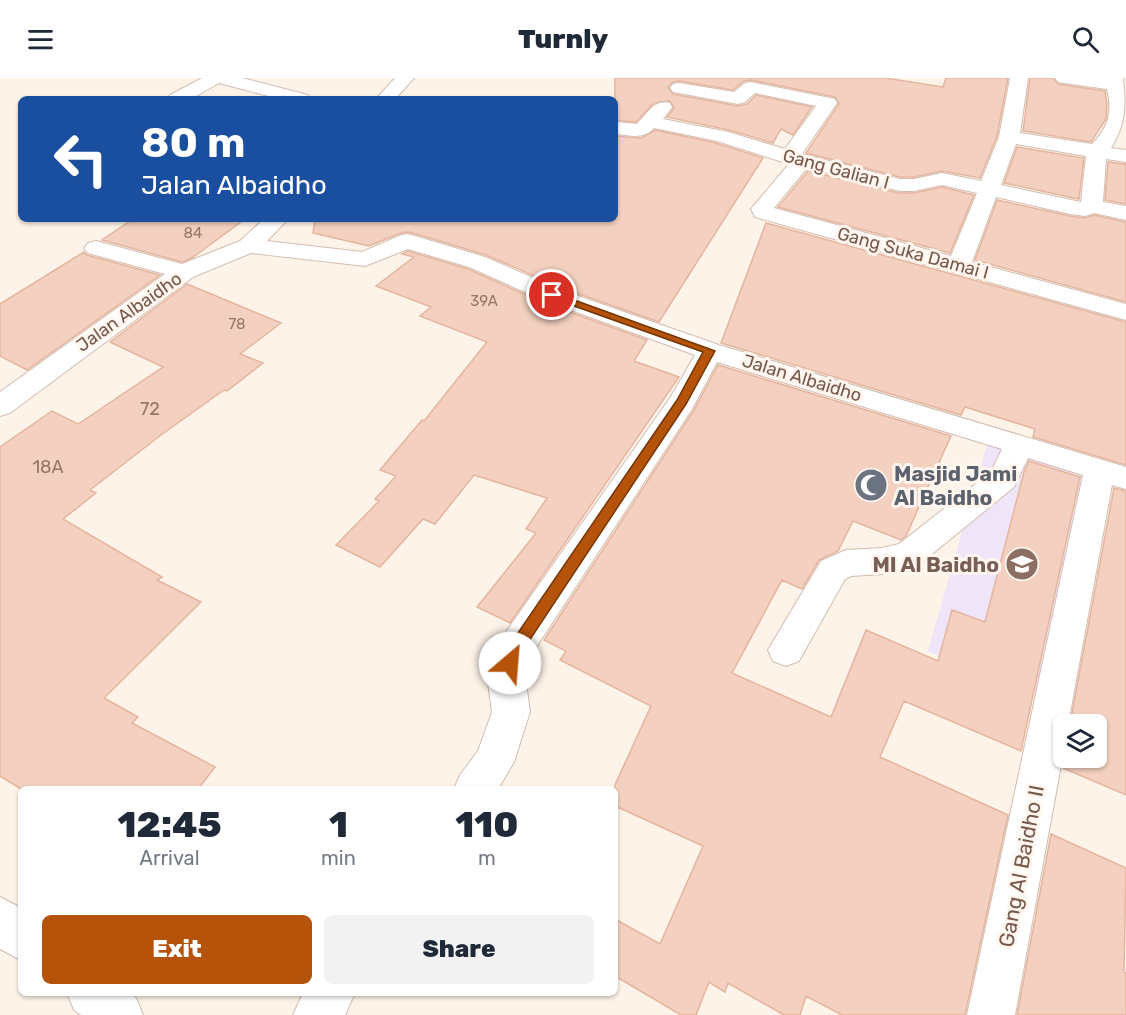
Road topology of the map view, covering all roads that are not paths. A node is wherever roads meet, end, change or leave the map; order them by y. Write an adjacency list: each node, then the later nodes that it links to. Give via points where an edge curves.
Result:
1 (215, 78): 9 (street)
2 (221, 78): 10 (street)
3 (405, 78): 11 (street)
4 (1019, 78): 14 (street)
5 (1064, 78): 6 (street)
6 (1117, 81): 15 (street, via 1120,108 1113,131)
7 (683, 83): 8 (street, via 738,98 751,87); 12 (street)
8 (777, 85): 17 (street, via 828,103)
9 (182, 96)
10 (290, 96)
11 (388, 96)
12 (651, 122): 13 (street, via 640,131); 17 (street, Gang Galian I, via 721,136)
13 (618, 128)
14 (1009, 136): 15 (street); 18 (street)
15 (1097, 151): 16 (street); 19 (street)
16 (1126, 156)
17 (796, 159): 18 (street, Gang Galian I, via 900,185 942,179); 24 (street, Gang Suka Damai I, via 763,212)
18 (990, 191): 19 (street, Gang Galian I, via 1070,207); 24 (street)
19 (1092, 206): 20 (street, Gang Galian I)
20 (1126, 213)
21 (274, 222): 22 (street)
22 (248, 246): 25 (street, Jalan Albaidho); 27 (street, Jalan Albaidho, via 365,259 414,233 552,295)
23 (96, 248): 25 (street)
24 (959, 266): 26 (street, Gang Suka Damai I)
25 (184, 272): 28 (street, Jalan Albaidho)
26 (1126, 312)
27 (710, 351): 29 (street, Jalan Albaidho); 32 (street, via 682,402 514,650 506,675 511,712 494,762)
28 (0, 405)
29 (1020, 444): 30 (street, Jalan Albaidho); 31 (street, via 1003,479 909,554 882,561 846,563 833,570)
30 (1112, 474): 39 (street, Gang Al Baidho II)
31 (786, 650)
32 (476, 786)
33 (0, 920): 34 (street)
34 (18, 935)
35 (95, 996): 37 (street)
36 (329, 996): 38 (street)
37 (119, 1015)
38 (316, 1015)
39 (991, 1015)

